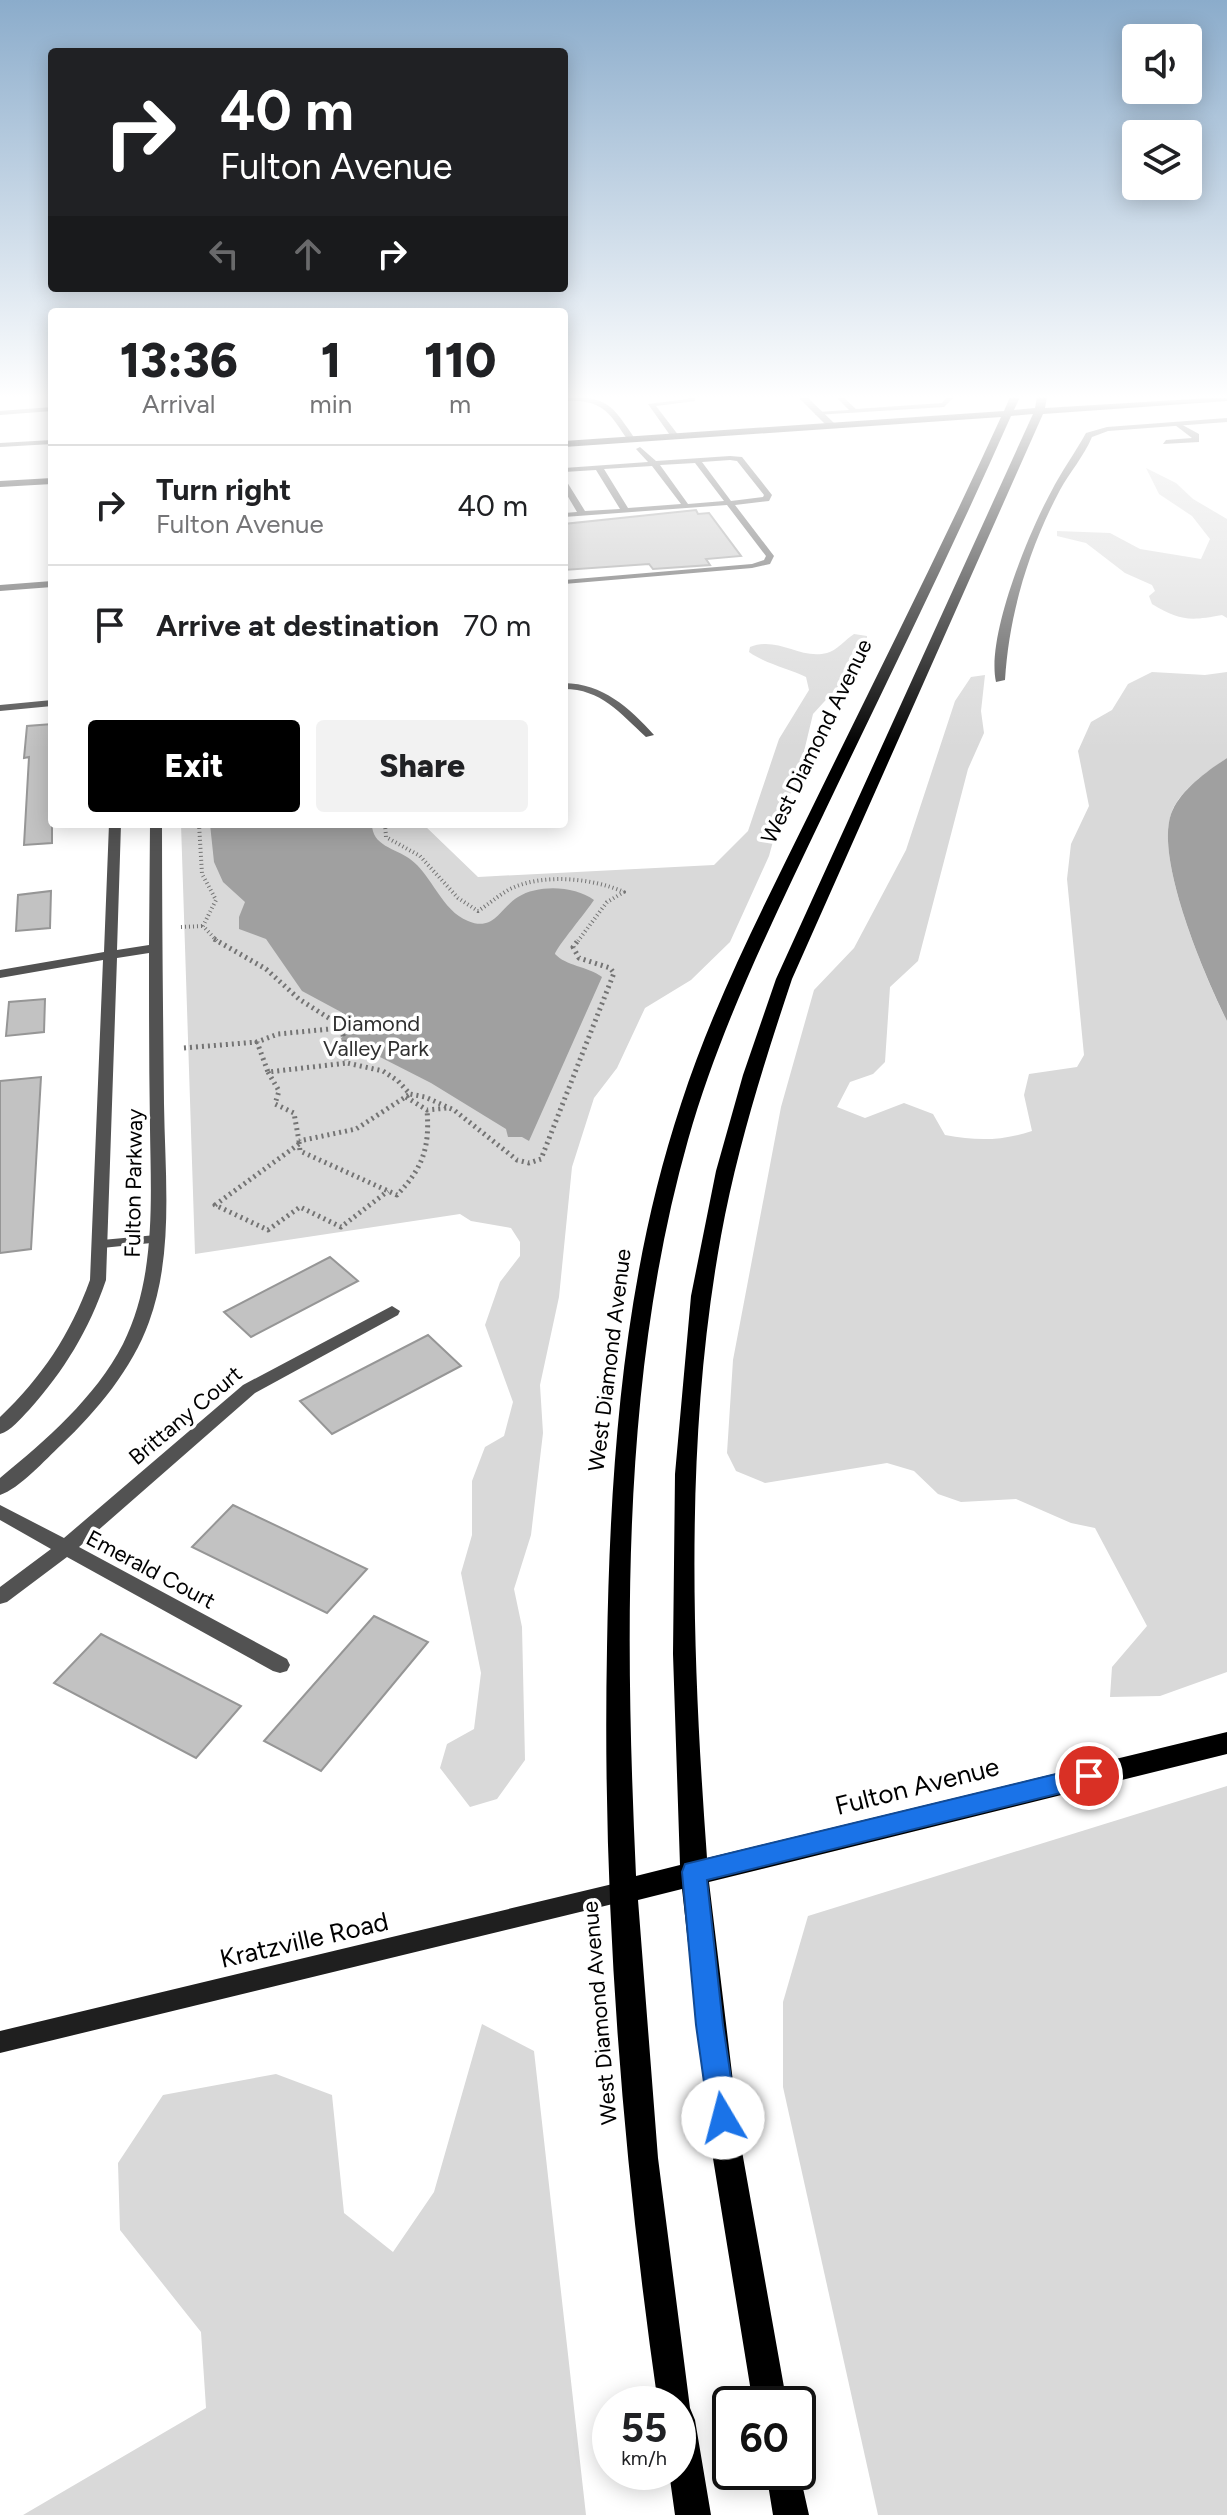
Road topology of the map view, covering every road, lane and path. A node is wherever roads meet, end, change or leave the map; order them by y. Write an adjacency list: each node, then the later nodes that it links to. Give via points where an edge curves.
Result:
1 (739, 514): 5 (lane, via 770,556 767,562)
2 (960, 514): 43 (main road, West Diamond Avenue, via 746,959 706,1056 678,1144 648,1282 629,1421 617,1602)
3 (991, 514): 42 (main road, via 784,979 728,1159 697,1332 686,1473 684,1626)
4 (1045, 514): 8 (street, via 1010,602)
5 (568, 582)
6 (48, 584): 7 (street)
7 (0, 588)
8 (1000, 680)
9 (568, 686): 12 (lane, via 597,689)
10 (48, 703): 11 (street)
11 (0, 708)
12 (649, 735)
13 (115, 828): 20 (street, Fulton Parkway)
14 (156, 828): 19 (street, Fulton Parkway)
15 (199, 828): 17 (path, via 202,874 216,900)
16 (385, 828): 28 (path, via 386,837 420,856 458,898 478,911 522,885 596,881 624,892 607,902 573,947 579,958 614,973 541,1159 526,1164 517,1160)
17 (203, 926): 18 (path); 22 (path, via 211,937 266,969)
18 (181, 927)
19 (153, 948): 20 (street); 32 (street, Fulton Parkway)
20 (109, 955): 21 (street); 33 (street, Fulton Parkway)
21 (0, 974)
22 (340, 1028): 23 (path, via 278,1034); 25 (path)
23 (257, 1042): 24 (path); 26 (path)
24 (184, 1048)
25 (347, 1060): 26 (path); 27 (path, via 404,1083)
26 (268, 1072): 30 (path, via 279,1091 275,1104 294,1113)
27 (408, 1096): 28 (path, via 425,1096); 29 (path); 30 (path, via 356,1129)
28 (448, 1108): 29 (path)
29 (427, 1110): 31 (path, via 430,1141 423,1166 397,1195)
30 (299, 1142): 31 (path, via 300,1151); 31 (path, via 215,1205 268,1230 300,1207 341,1227)
31 (388, 1191)
32 (156, 1239): 33 (lane); 36 (street, Fulton Parkway, via 153,1278 140,1324 124,1355 68,1427)
33 (102, 1244): 35 (street, Fulton Parkway, via 85,1321 46,1381)
34 (392, 1311): 38 (street, Brittany Court, via 249,1389)
35 (0, 1428)
36 (0, 1488)
37 (0, 1512): 38 (street, Emerald Court)
38 (64, 1549): 39 (street, Brittany Court); 40 (street, Emerald Court)
39 (0, 1597)
40 (280, 1665)
41 (1227, 1743): 42 (main road, Fulton Avenue)
42 (694, 1872): 43 (main road, Fulton Avenue); 46 (main road, via 712,2040)
43 (621, 1892): 44 (main road, Kratzville Road); 45 (main road, West Diamond Avenue, via 641,2138)
44 (0, 2042)
45 (673, 2386)
46 (767, 2386)
47 (689, 2490): 49 (main road)
48 (786, 2490): 50 (main road)
49 (693, 2515)
50 (791, 2515)

